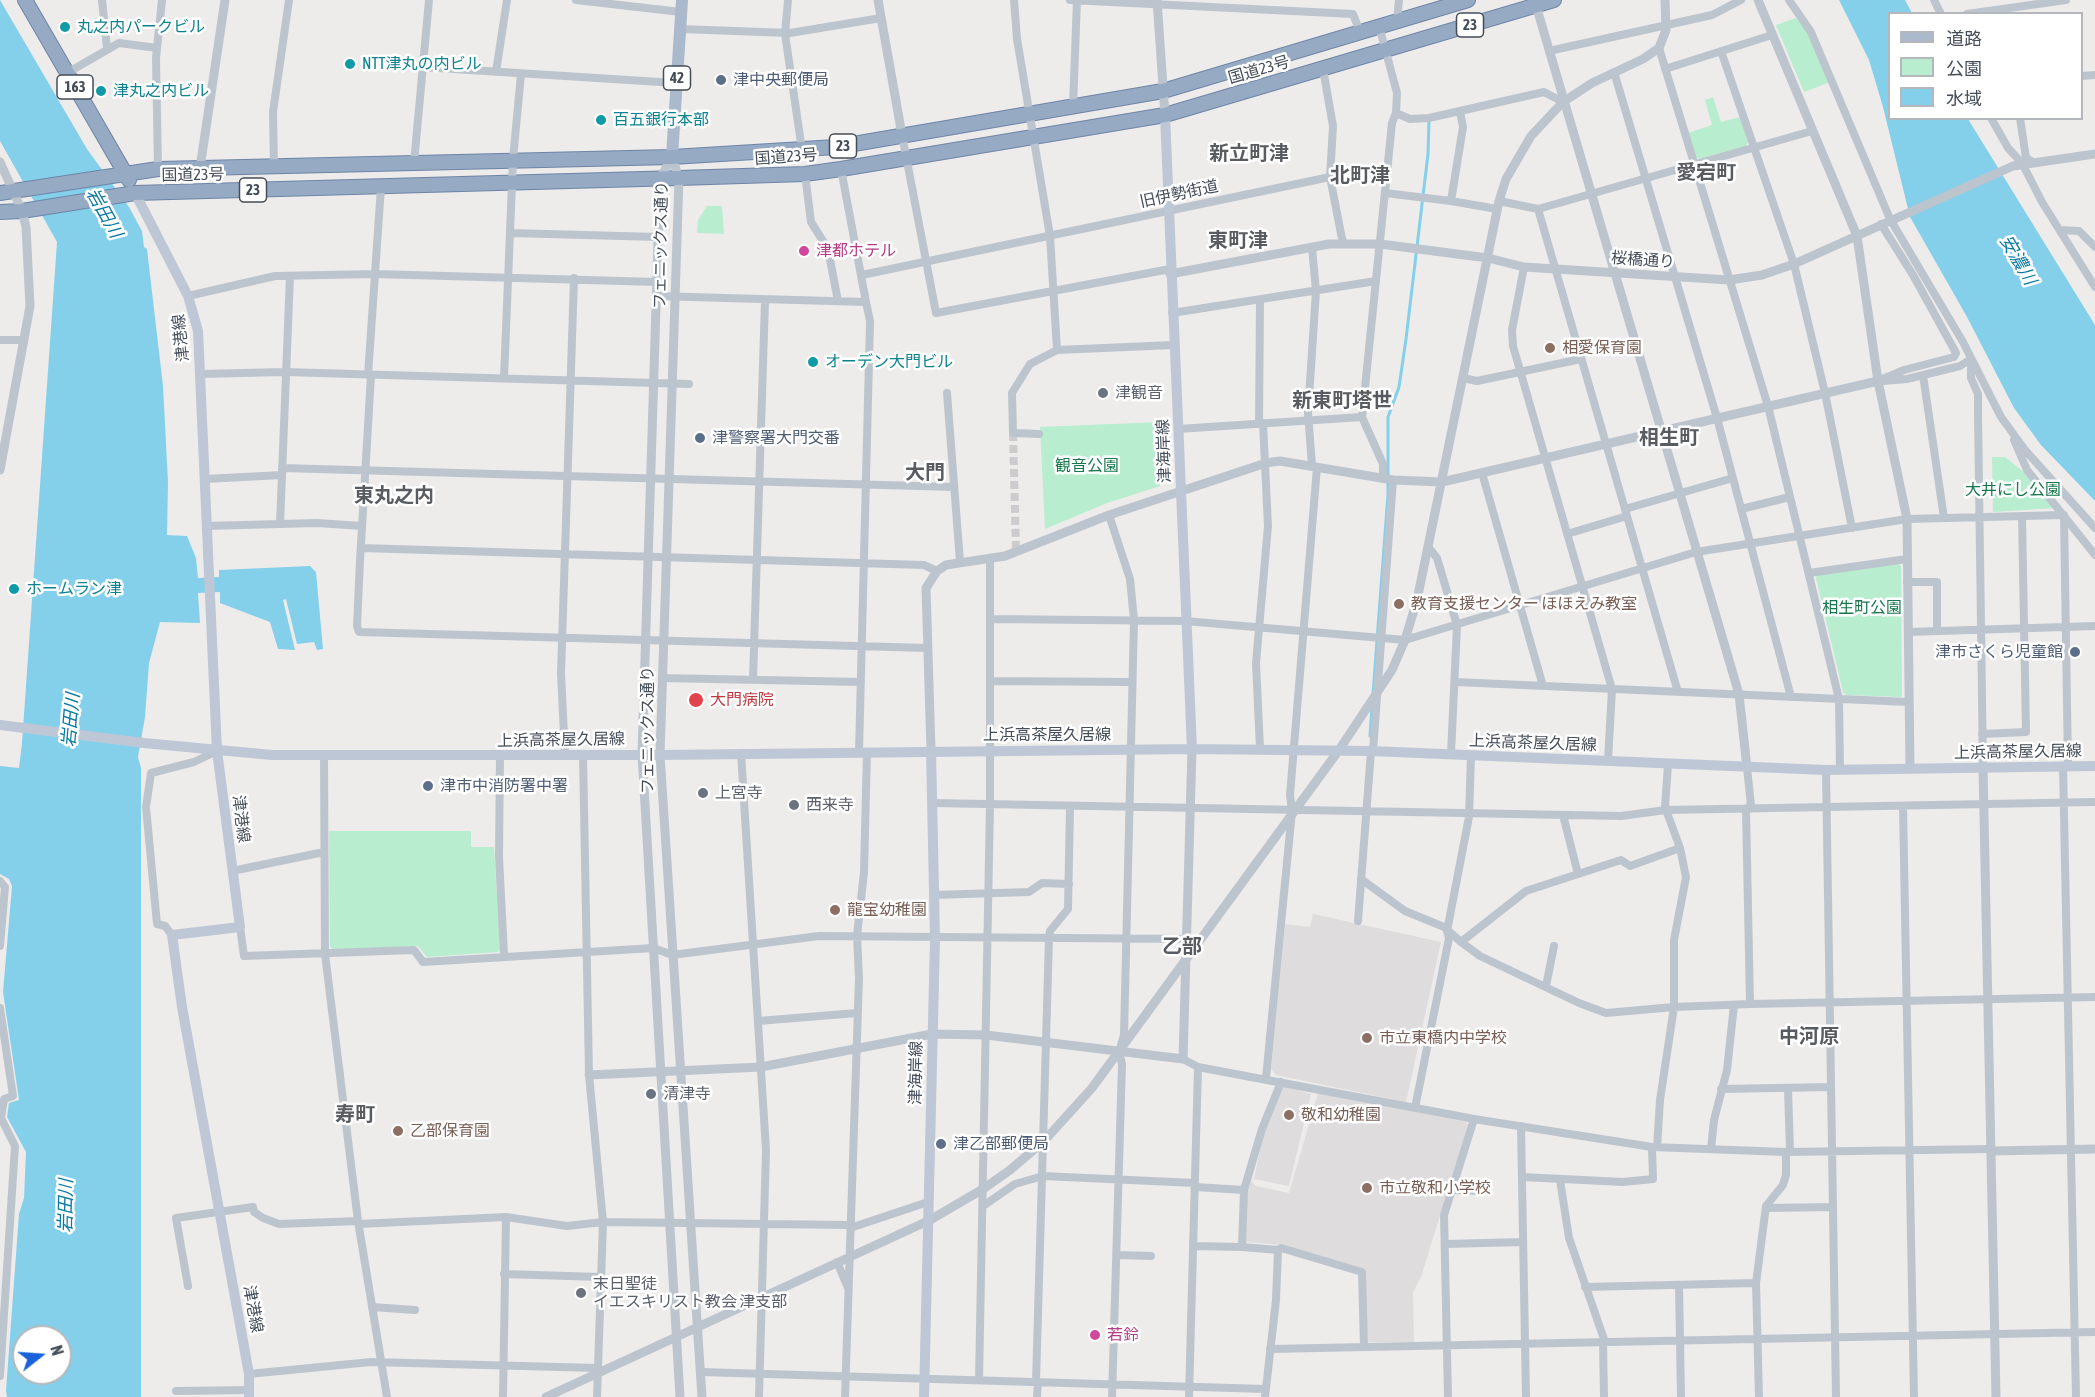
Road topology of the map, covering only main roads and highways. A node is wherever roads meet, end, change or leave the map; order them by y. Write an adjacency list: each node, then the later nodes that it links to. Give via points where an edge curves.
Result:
1 (25, 0): 8 (highway, 163)
2 (1468, 0): 7 (highway, 国道23号 / 23, via 1163,91 802,151)
3 (1554, 0): 4 (highway, 国道23号 / 23)
4 (1535, 3): 6 (highway, 国道23号 / 23)
5 (682, 6): 7 (main road, 42)
6 (1165, 115): 10 (highway, 国道23号 / 23, via 805,174); 13 (main road, 津海岸線)
7 (672, 157): 8 (highway, 国道23号 / 23, via 158,169)
8 (124, 175): 9 (highway, 国道23号 / 23); 10 (highway, 163)
9 (13, 192)
10 (130, 193): 11 (highway, 国道23号 / 23); 15 (main road, 津港線, via 188,296 198,331)
11 (0, 212)
12 (0, 725): 15 (main road, 上浜高茶屋久居線)
13 (1192, 749): 14 (main road, 上浜高茶屋久居線); 16 (main road, 上浜高茶屋久居線, via 1372,751 1826,770)
14 (931, 750): 15 (main road, 上浜高茶屋久居線, via 500,756 324,756); 18 (main road, 津海岸線, via 935,939)
15 (217, 751): 17 (main road, 津港線, via 240,927 172,935 249,1374)
16 (2095, 766)
17 (249, 1394)
18 (924, 1397)

